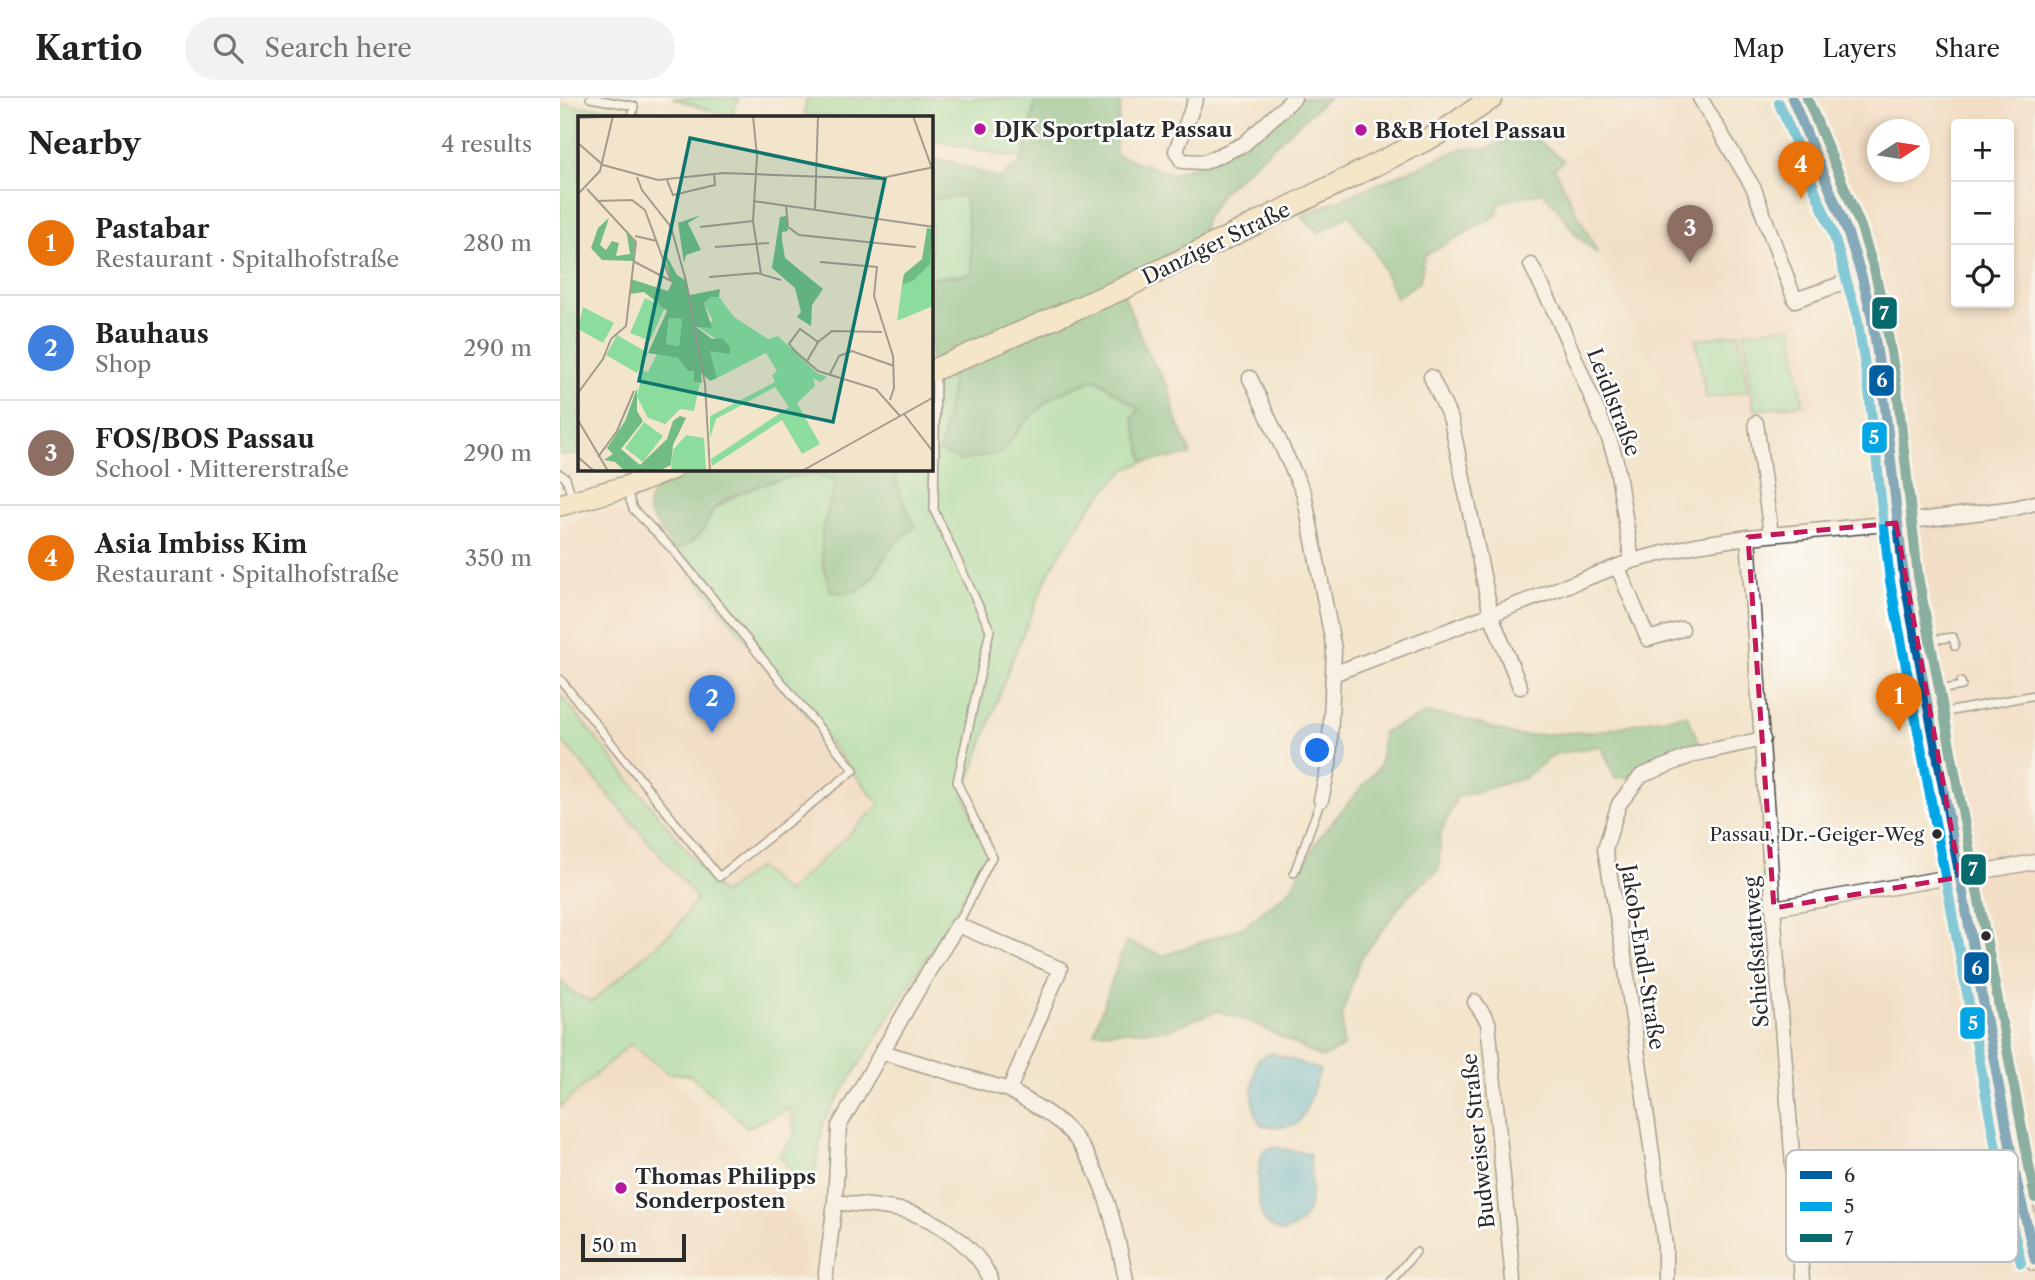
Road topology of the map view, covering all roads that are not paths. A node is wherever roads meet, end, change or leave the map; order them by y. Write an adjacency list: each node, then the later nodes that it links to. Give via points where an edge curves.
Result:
1 (590, 98): 7 (lane, via 634,106)
2 (1196, 98): 3 (street, via 1176,151 1182,161 1205,162 1244,144)
3 (1294, 98)
4 (1492, 98): 10 (street, Danziger Straße, via 1442,132 1176,263)
5 (1700, 98): 9 (street, via 1754,189 1795,300)
6 (1792, 98): 9 (street, via 1842,216)
7 (632, 116)
8 (1531, 265): 22 (street, Leidlstraße, via 1610,441)
9 (1861, 277): 19 (street, via 1884,388)
10 (934, 370): 43 (lane, via 934,510 990,630 957,782 992,857)
11 (1431, 377): 24 (street, via 1451,420)
12 (1250, 378): 30 (street, via 1304,494 1334,649)
13 (1756, 423): 20 (street)
14 (666, 471): 16 (street)
15 (560, 474): 18 (lane, via 566,478)
16 (626, 487): 18 (street); 31 (lane, via 633,509 674,551 854,770 719,877)
17 (2035, 503): 19 (street)
18 (567, 504)
19 (1896, 523): 20 (street); 27 (street)
20 (1771, 534): 21 (street)
21 (1748, 537): 22 (street); 37 (street, Schießstattweg)
22 (1632, 561): 23 (street)
23 (1618, 568): 24 (street); 25 (street, via 1648,639)
24 (1491, 615): 30 (street); 33 (street)
25 (1682, 629)
26 (1942, 638): 27 (lane); 28 (lane, via 1953,636); 29 (lane)
27 (1916, 643): 34 (street)
28 (1955, 646)
29 (1944, 648)
30 (1333, 674): 38 (street, via 1329,764)
31 (560, 680)
32 (1961, 682): 34 (lane, via 1962,687)
33 (1520, 687)
34 (1926, 692): 36 (street)
35 (2035, 695): 36 (lane)
36 (1931, 716): 41 (street)
37 (1763, 739): 42 (street, Schießstattweg); 59 (street, Jakob-Endl-Straße, via 1695,754 1641,776 1619,804 1605,849 1665,1245)
38 (1321, 800): 40 (lane)
39 (2035, 862): 41 (street)
40 (1294, 873)
41 (1961, 877): 42 (street); 48 (street)
42 (1774, 908): 47 (street, Schießstattweg)
43 (958, 925): 45 (street); 46 (street, via 1060,969)
44 (1475, 1002): 58 (street, Budweiser Straße, via 1488,1022)
45 (882, 1052): 46 (street); 50 (street, via 839,1126)
46 (1009, 1090): 56 (street, via 1064,1126 1091,1160 1117,1235)
47 (1792, 1150)
48 (2011, 1150)
49 (2018, 1187): 52 (street)
50 (835, 1202): 54 (street); 55 (street, via 906,1211 950,1232 985,1266)
51 (1416, 1252): 57 (lane)
52 (2035, 1260)
53 (1801, 1262): 60 (street, Schießstattweg)
54 (825, 1280)
55 (991, 1280)
56 (1126, 1280)
57 (1391, 1280)
58 (1513, 1280)
59 (1665, 1280)
60 (1802, 1280)

